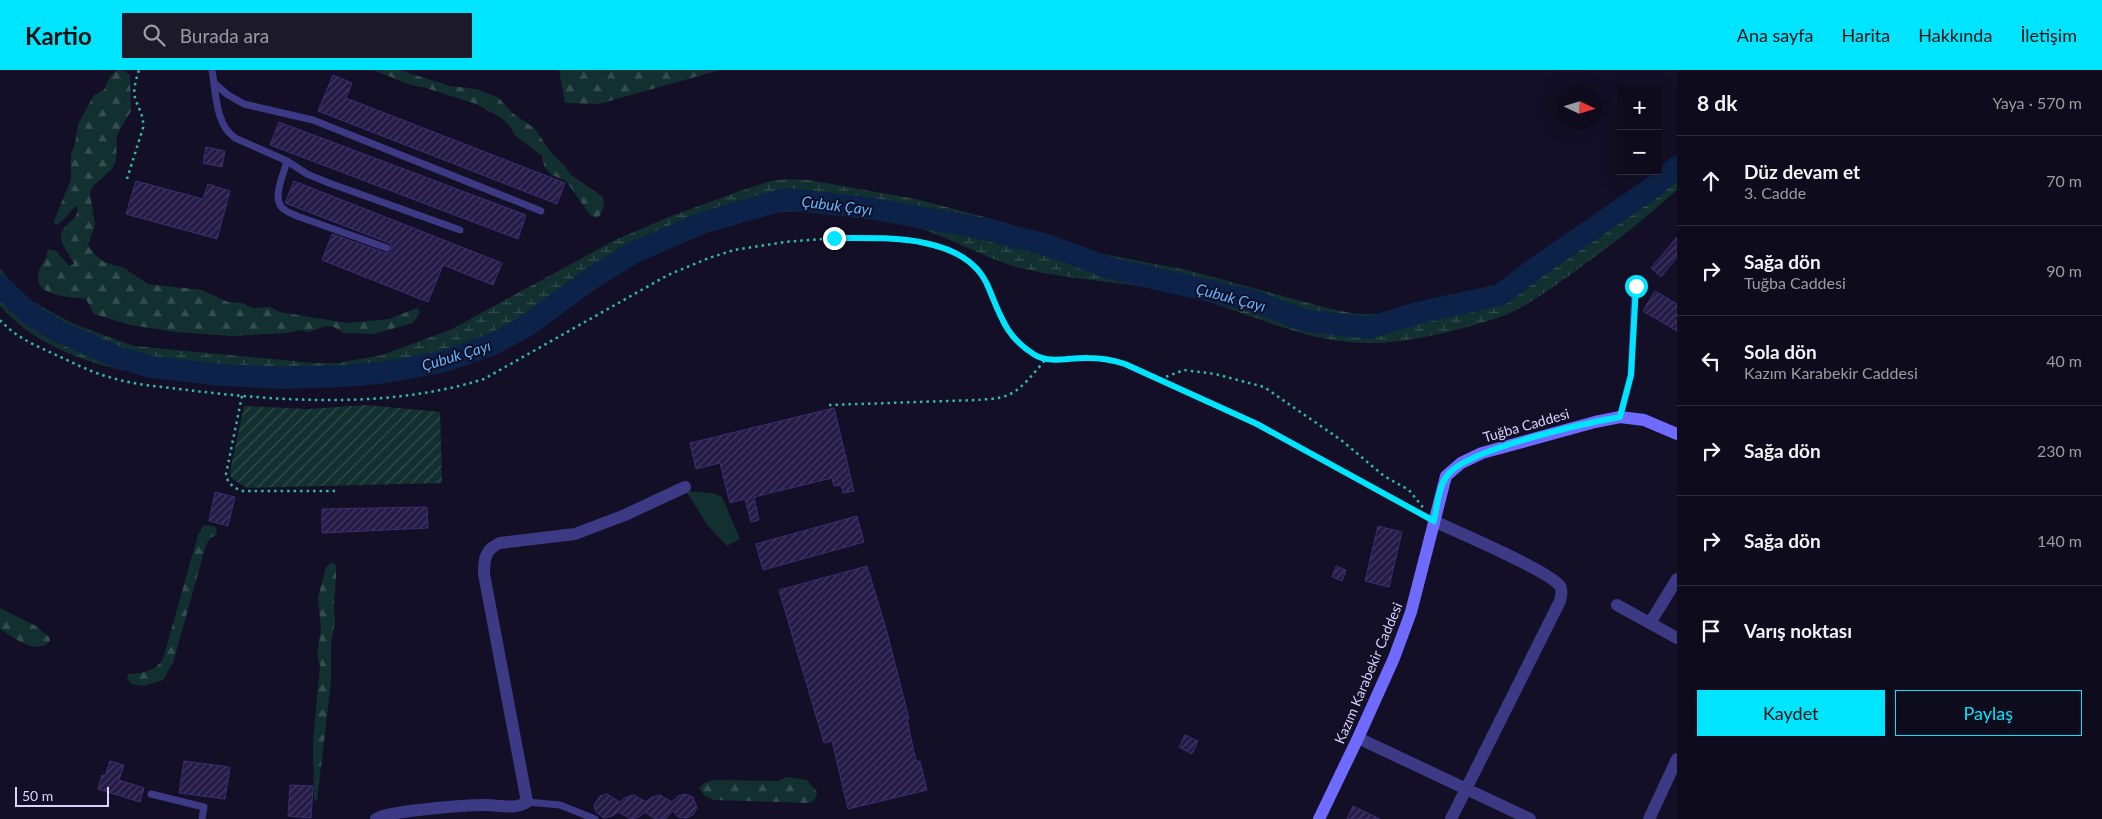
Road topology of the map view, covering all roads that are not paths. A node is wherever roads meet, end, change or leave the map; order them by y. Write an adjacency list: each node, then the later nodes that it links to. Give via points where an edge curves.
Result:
1 (212, 70): 2 (lane)
2 (214, 83): 3 (lane, via 227,133); 4 (lane, via 244,104 313,120)
3 (287, 161): 5 (lane, via 329,184); 6 (lane, via 278,197 284,210)
4 (541, 211)
5 (460, 230)
6 (387, 248)
7 (1636, 286): 8 (lane, via 1631,375)
8 (1620, 417): 9 (street, Tuğba Caddesi, via 1644,420); 10 (street, Tuğba Caddesi, via 1482,453 1461,463)
9 (1677, 434)
10 (1446, 476): 12 (street, Kazım Karabekir Caddesi)
11 (685, 487): 21 (street, via 591,530 558,538 500,543 487,551 484,574)
12 (1434, 521): 17 (street, Kazım Karabekir Caddesi, via 1411,612); 19 (street, via 1537,570 1560,586 1562,593)
13 (1677, 579): 15 (street)
14 (1616, 605): 15 (street)
15 (1650, 622): 16 (street)
16 (1677, 638)
17 (1358, 738): 19 (street); 25 (street, Kazım Karabekir Caddesi)
18 (1677, 759): 28 (street)
19 (1466, 788): 26 (street); 27 (street)
20 (151, 794): 22 (lane, via 204,807)
21 (527, 802): 23 (street, via 516,807 466,805 384,814); 24 (lane, via 560,805)
22 (202, 819)
23 (376, 819)
24 (595, 819)
25 (1318, 819)
26 (1451, 819)
27 (1530, 819)
28 (1649, 819)

